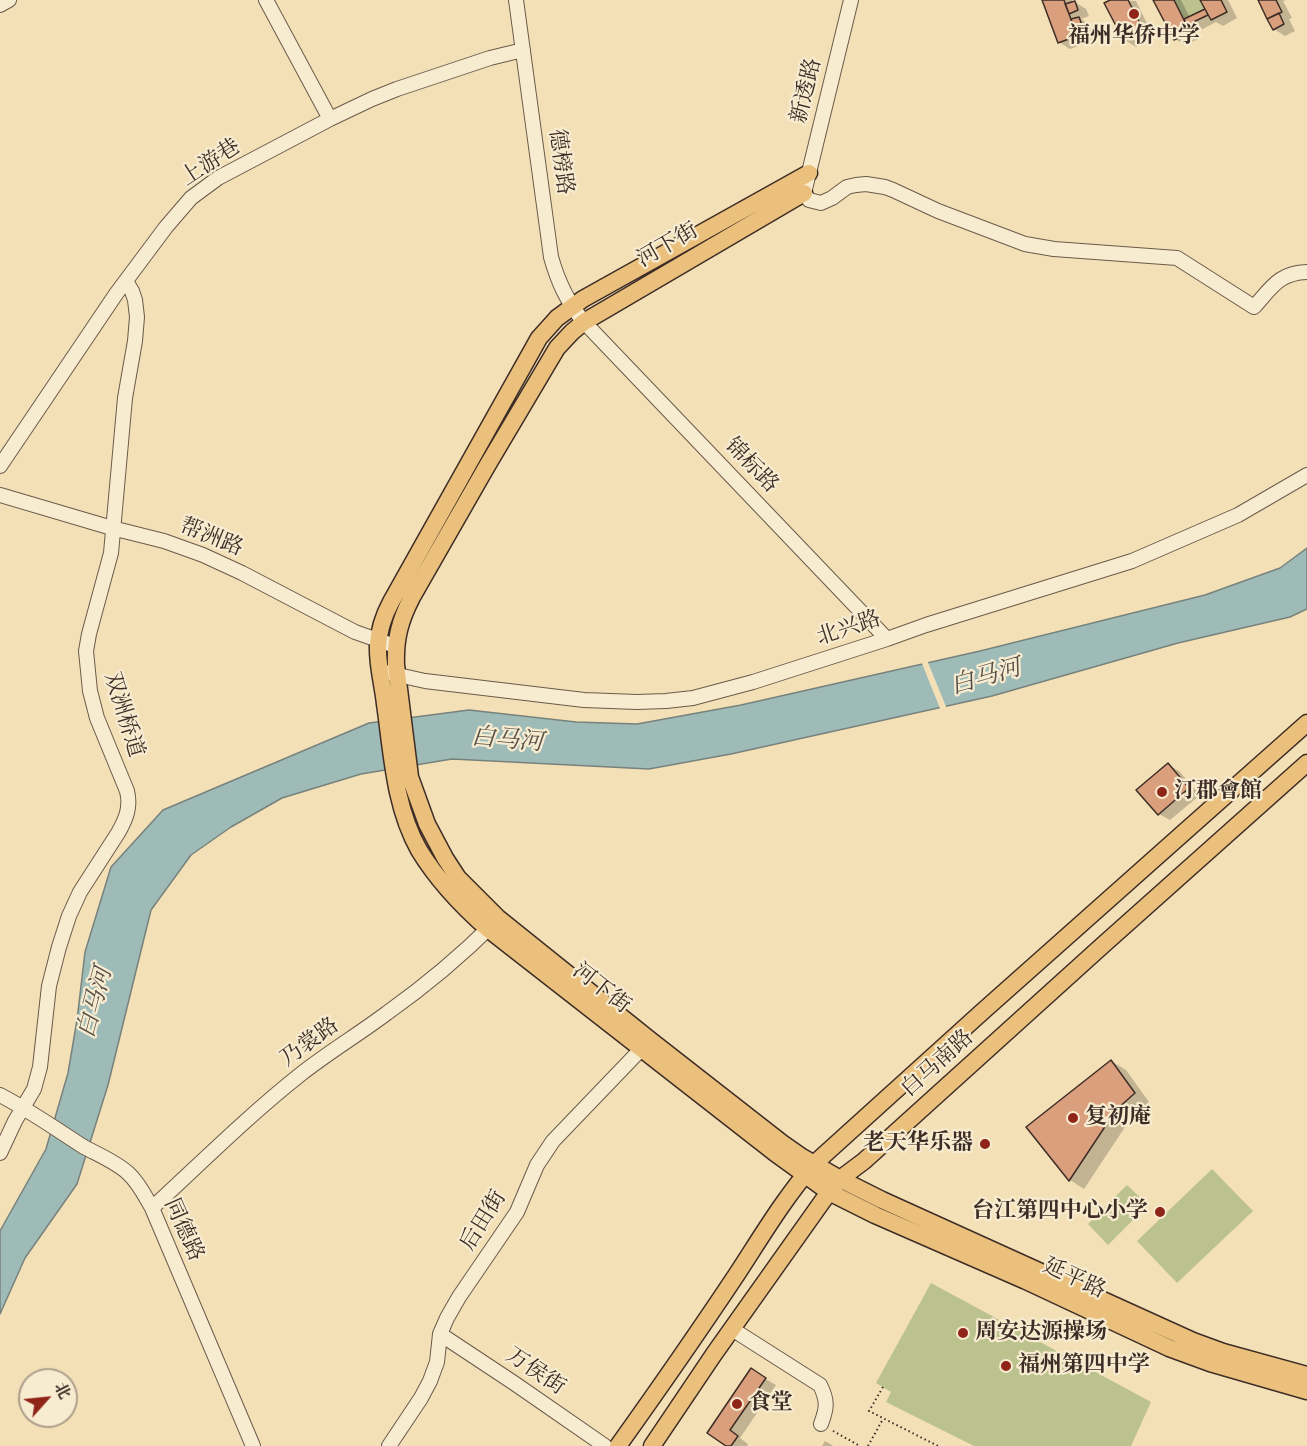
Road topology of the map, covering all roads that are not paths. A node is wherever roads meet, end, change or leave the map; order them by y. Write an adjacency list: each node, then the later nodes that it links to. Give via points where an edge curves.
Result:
1 (2, 0): 6 (street)
2 (9, 0): 6 (street)
3 (266, 0): 8 (street)
4 (516, 0): 7 (street, 德榜路)
5 (851, 0): 9 (street, 新透路)
6 (0, 5)
7 (523, 50): 8 (street, 上游巷, via 397,89); 13 (street, 德榜路, via 551,256 560,287)
8 (330, 119): 12 (street, 上游巷, via 199,192 166,226)
9 (809, 172): 10 (street, 新透路); 13 (main road, 河下街)
10 (804, 193): 11 (street, via 809,200 821,203 847,187 875,185 1025,244 1177,258 1254,307 1286,275); 14 (main road, 河下街)
11 (1307, 272)
12 (126, 280): 15 (street, 上游巷); 18 (street, 双洲桥道, via 137,317)
13 (571, 306): 14 (street, 德榜路); 20 (main road, 河下街, via 539,338 391,602)
14 (584, 322): 19 (street, 锦标路); 21 (main road, 河下街, via 557,348 487,466 406,608)
15 (0, 466)
16 (1307, 475): 19 (street, 北兴路, via 1238,515 1132,561)
17 (0, 495): 18 (street, 帮洲路)
18 (112, 528): 20 (street, 帮洲路, via 203,555); 30 (street, 双洲桥道, via 109,561 87,643 86,663 97,718 127,791 128,809 118,833 80,892 66,925 47,998 38,1077)
19 (887, 639): 23 (street, 北兴路, via 724,690 678,700 584,700)
20 (378, 641): 21 (street, 帮洲路); 22 (main road, 河下街)
21 (395, 646): 23 (main road, 河下街)
22 (380, 671): 23 (street, 北兴路); 24 (main road, 河下街)
23 (398, 675): 24 (main road, 河下街)
24 (392, 696): 27 (main road, 河下街, via 403,779 448,864)
25 (1307, 723): 32 (main road)
26 (1307, 763): 33 (main road, 白马南路)
27 (493, 923): 28 (main road, 河下街); 34 (street, 乃裳路, via 415,992 284,1088)
28 (645, 1044): 32 (main road, 河下街, via 782,1143); 36 (street, 后田街, via 541,1156 517,1212 459,1297)
29 (0, 1095): 30 (street, 同德路)
30 (24, 1108): 31 (street, 双洲桥道); 34 (street, 同德路, via 129,1174)
31 (0, 1153)
32 (809, 1170): 33 (main road, 河下街); 43 (main road)
33 (834, 1186): 35 (main road, 白马南路); 37 (main road, 延平路, via 1193,1341); 38 (main road, 延平路, via 874,1215 1169,1348)
34 (152, 1208): 40 (street, 同德路)
35 (732, 1329): 39 (street, via 820,1385 826,1409); 44 (main road, 白马南路)
36 (440, 1334): 41 (street, 后田街, via 430,1381); 42 (street, 万侯街)
37 (1307, 1375)
38 (1307, 1391)
39 (821, 1424)
40 (253, 1446)
41 (389, 1446)
42 (605, 1446)
43 (618, 1446)
44 (652, 1446)

